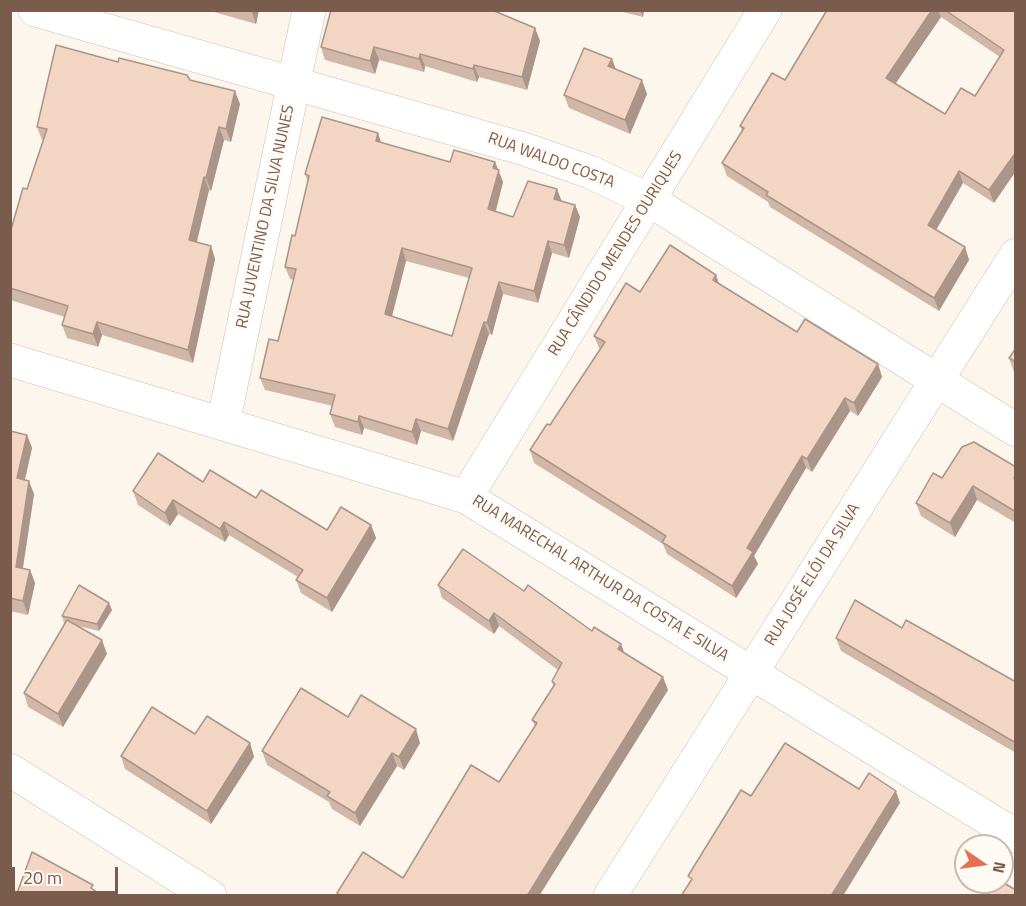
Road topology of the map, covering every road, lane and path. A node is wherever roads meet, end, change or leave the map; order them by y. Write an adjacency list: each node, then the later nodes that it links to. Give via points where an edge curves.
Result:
1 (35, 10): 4 (street, RUA WALDO COSTA)
2 (309, 10): 4 (street, RUA JUVENTINO DA SILVA NUNES)
3 (765, 10): 5 (street, RUA CÂNDIDO MENDES OURIQUES)
4 (294, 82): 5 (street, RUA WALDO COSTA, via 524,149 591,172); 9 (street, RUA JUVENTINO DA SILVA NUNES)
5 (649, 200): 8 (street, RUA WALDO COSTA); 11 (street, RUA CÂNDIDO MENDES OURIQUES)
6 (1016, 255): 8 (street, RUA JOSÉ ELÓI DA SILVA)
7 (10, 360): 9 (street, RUA MARECHAL ARTHUR DA COSTA E SILVA)
8 (936, 380): 10 (street, RUA WALDO COSTA); 12 (street, RUA JOSÉ ELÓI DA SILVA)
9 (224, 424): 11 (street, RUA MARECHAL ARTHUR DA COSTA E SILVA)
10 (1016, 430)
11 (466, 497): 12 (street, RUA MARECHAL ARTHUR DA COSTA E SILVA)
12 (751, 673): 14 (street, RUA MARECHAL ARTHUR DA COSTA E SILVA); 16 (street, RUA JOSÉ ELÓI DA SILVA)
13 (10, 770): 15 (street)
14 (1016, 836)
15 (210, 896)
16 (610, 896)

